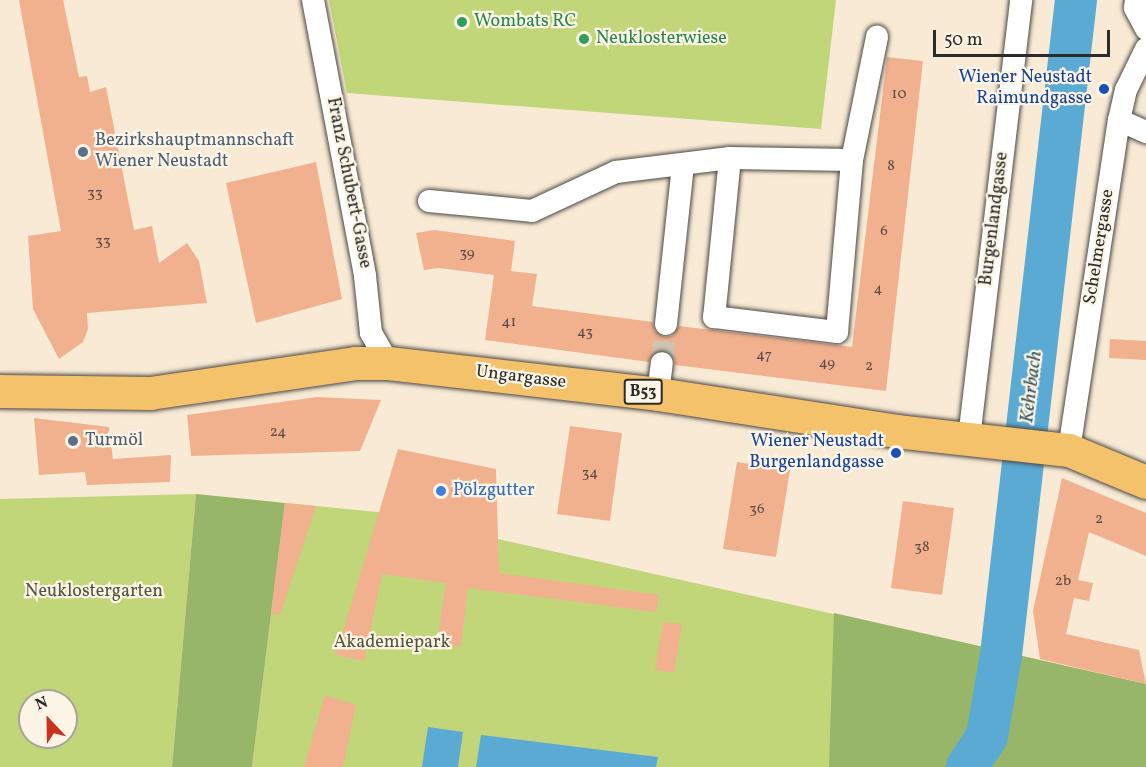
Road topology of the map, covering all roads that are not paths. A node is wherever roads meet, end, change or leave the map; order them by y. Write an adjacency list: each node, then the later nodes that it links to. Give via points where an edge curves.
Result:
1 (313, 0): 14 (street, Franz Schubert-Gasse, via 365,276 371,333)
2 (1021, 0): 16 (street, Burgenlandgasse)
3 (1136, 0): 4 (street, via 1135,8)
4 (1146, 29)
5 (877, 37): 10 (street)
6 (1146, 50): 7 (street, Schelmergasse, via 1126,90)
7 (1119, 120): 8 (street); 17 (street, Schelmergasse)
8 (1146, 132)
9 (730, 158): 10 (street); 10 (street, via 714,317 837,333); 11 (street)
10 (852, 160)
11 (683, 165): 12 (street, via 616,172 532,211); 13 (street)
12 (429, 201)
13 (666, 324)
14 (388, 363): 15 (main road, Ungargasse / B53, via 355,363 150,393); 16 (main road, Ungargasse / B53, via 660,379 896,431)
15 (0, 391)
16 (969, 438): 17 (main road, Ungargasse / B53)
17 (1040, 446): 18 (main road, B53)
18 (1146, 482)

